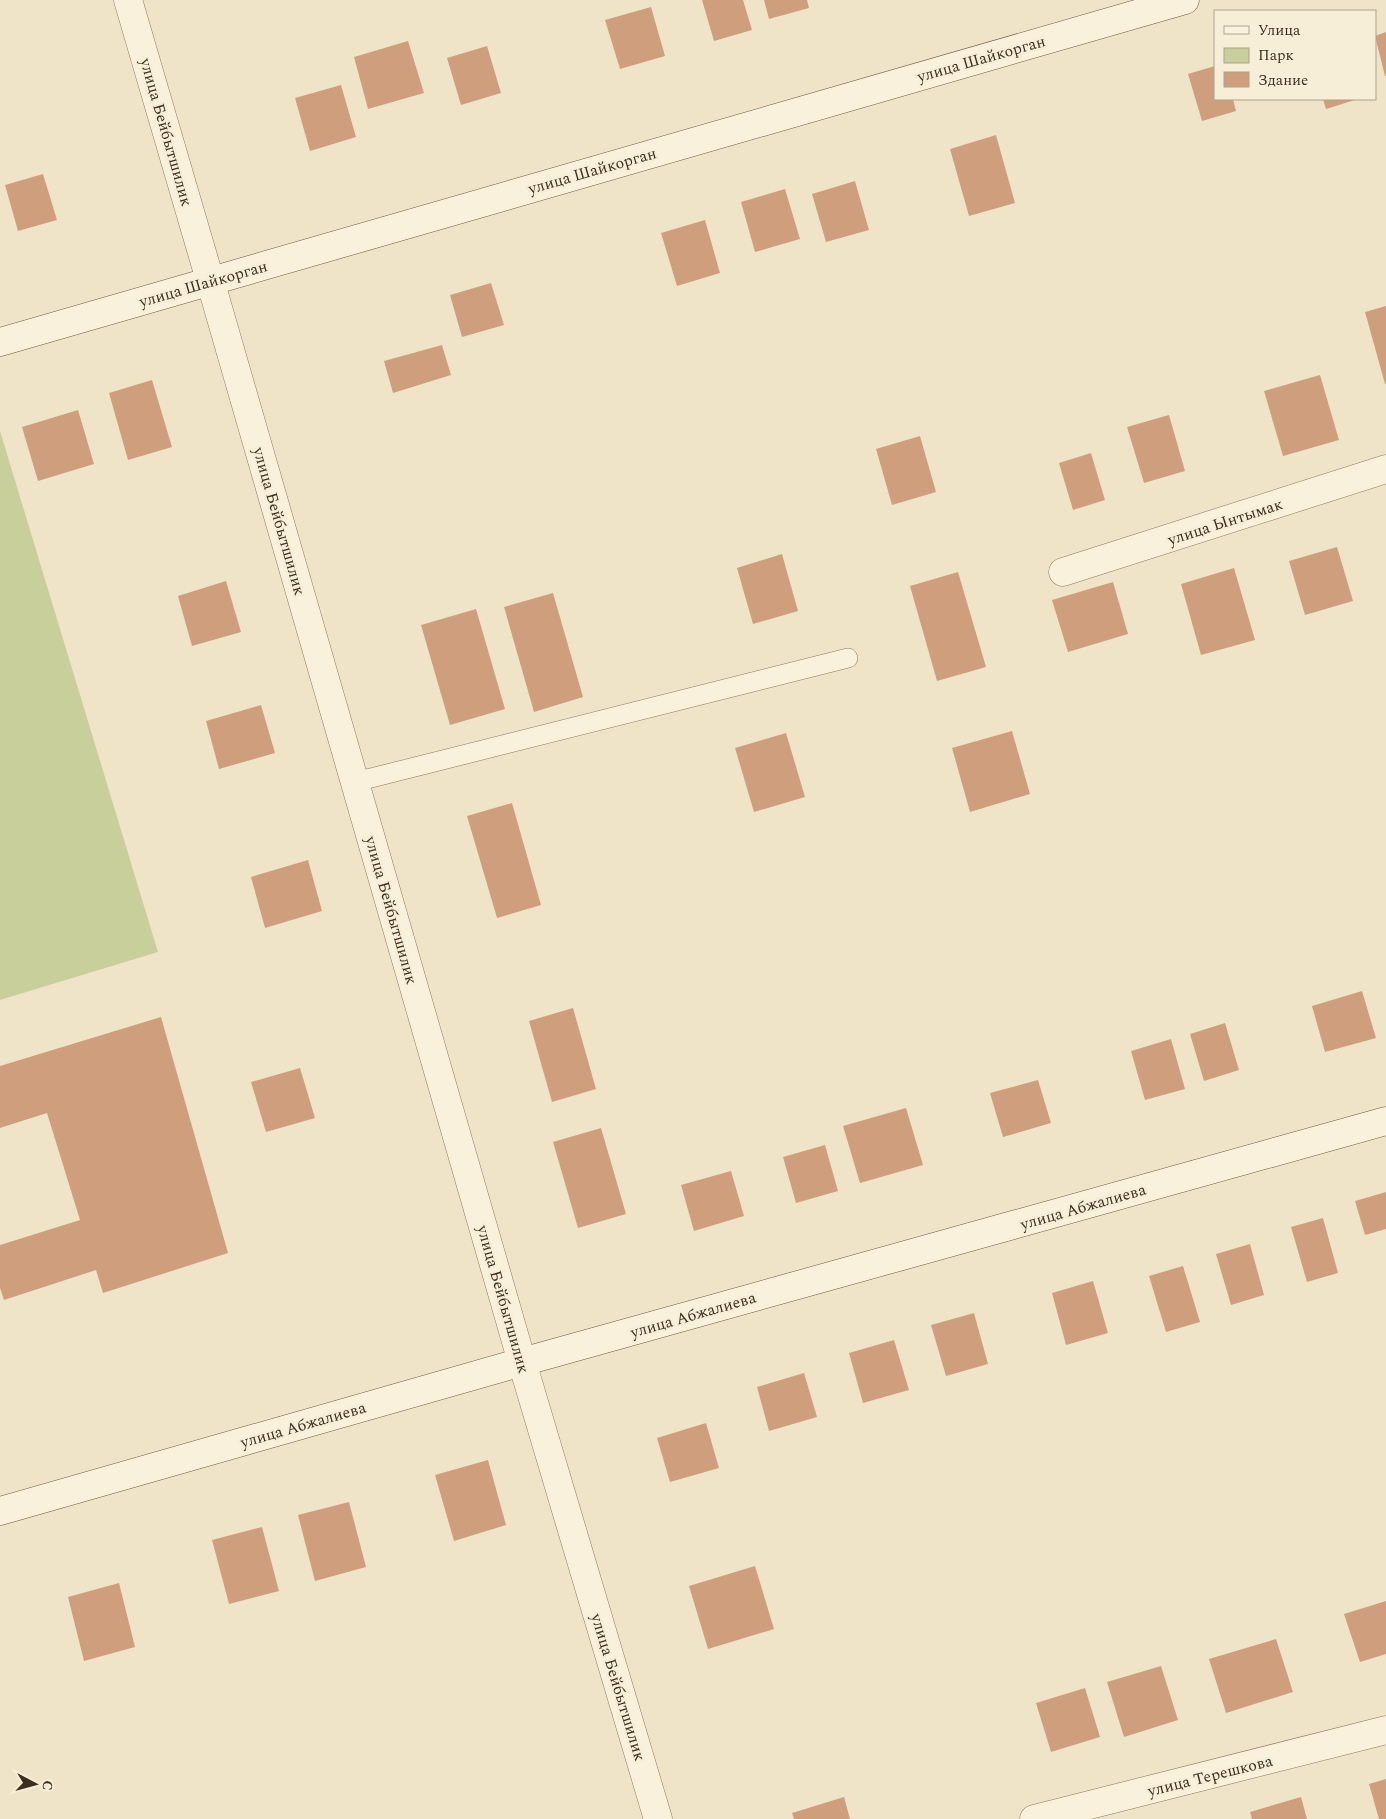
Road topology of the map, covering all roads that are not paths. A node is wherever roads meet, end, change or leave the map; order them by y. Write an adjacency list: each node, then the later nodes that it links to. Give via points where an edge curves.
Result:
1 (128, 0): 3 (street, улица Бейбытшилик)
2 (1185, 0): 3 (street, улица Шайкорган)
3 (210, 280): 4 (street, улица Шайкорган); 8 (street, улица Бейбытшилик)
4 (0, 342)
5 (1386, 469): 6 (street, улица Ынтымак)
6 (1063, 572)
7 (848, 658): 8 (lane)
8 (355, 782): 10 (street, улица Бейбытшилик)
9 (1386, 1121): 10 (street, улица Абжалиева)
10 (522, 1362): 11 (street, улица Абжалиева); 13 (street, улица Бейбытшилик)
11 (0, 1511)
12 (1386, 1730): 14 (street, улица Терешкова)
13 (658, 1819)
14 (1034, 1819)

